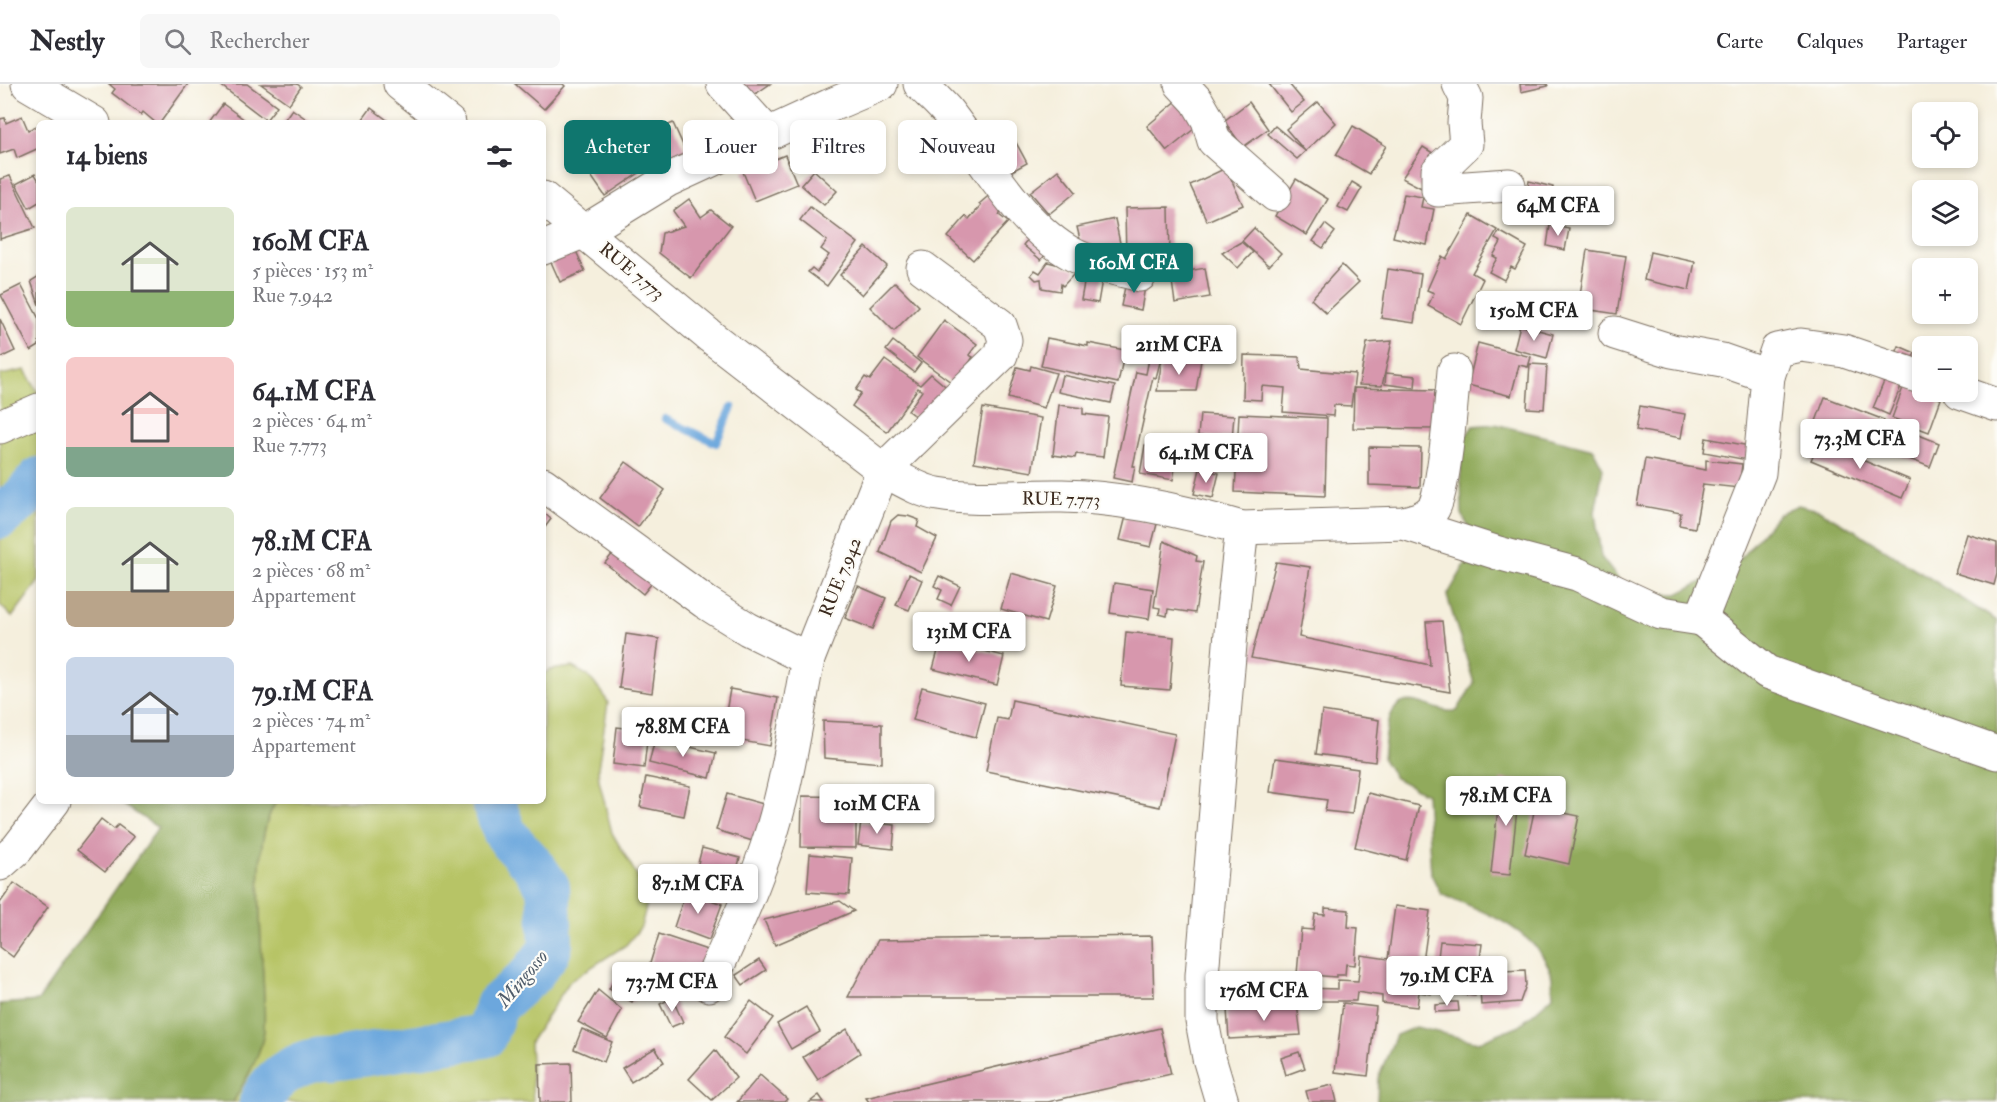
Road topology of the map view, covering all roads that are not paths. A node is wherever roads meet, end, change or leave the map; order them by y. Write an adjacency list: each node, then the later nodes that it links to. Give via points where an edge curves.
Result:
1 (28, 84): 8 (street)
2 (400, 84): 9 (street)
3 (723, 84): 10 (street)
4 (881, 84): 11 (street)
5 (920, 84): 19 (street, via 945,110 1006,193 1046,236 1073,255)
6 (1181, 84): 14 (street, via 1197,101 1214,141)
7 (1460, 84): 13 (street, via 1466,98 1466,144 1438,171 1438,190)
8 (89, 120)
9 (445, 120)
10 (755, 120)
11 (778, 130)
12 (683, 173): 16 (street)
13 (1509, 185)
14 (1275, 195)
15 (546, 200): 16 (street, RUE 7.773)
16 (585, 231): 17 (street); 28 (street, RUE 7.773, via 711,337)
17 (546, 247)
18 (923, 268): 28 (street, RUE 7.942, via 1000,325 1005,340 1001,355)
19 (1140, 275)
20 (1615, 333): 23 (street)
21 (1454, 371): 30 (street, via 1435,507 1424,517)
22 (1912, 374): 23 (street, via 1844,351 1801,345 1777,350)
23 (1768, 376): 32 (street, via 1759,473)
24 (1978, 398): 25 (street)
25 (1997, 405)
26 (36, 411): 27 (street)
27 (0, 427)
28 (883, 470): 31 (street, RUE 7.773, via 937,494 1124,501 1196,514); 33 (street, RUE 7.942)
29 (546, 486): 33 (street, via 705,602)
30 (1404, 523): 31 (street, RUE 7.773); 32 (street, via 1577,574 1661,612)
31 (1242, 528): 38 (street, via 1202,975 1202,1021)
32 (1701, 619): 34 (street, via 1767,672)
33 (808, 659): 37 (street, RUE 7.942, via 772,831)
34 (1997, 753)
35 (52, 804): 36 (street, via 17,849)
36 (0, 864)
37 (710, 985)
38 (1222, 1102)

